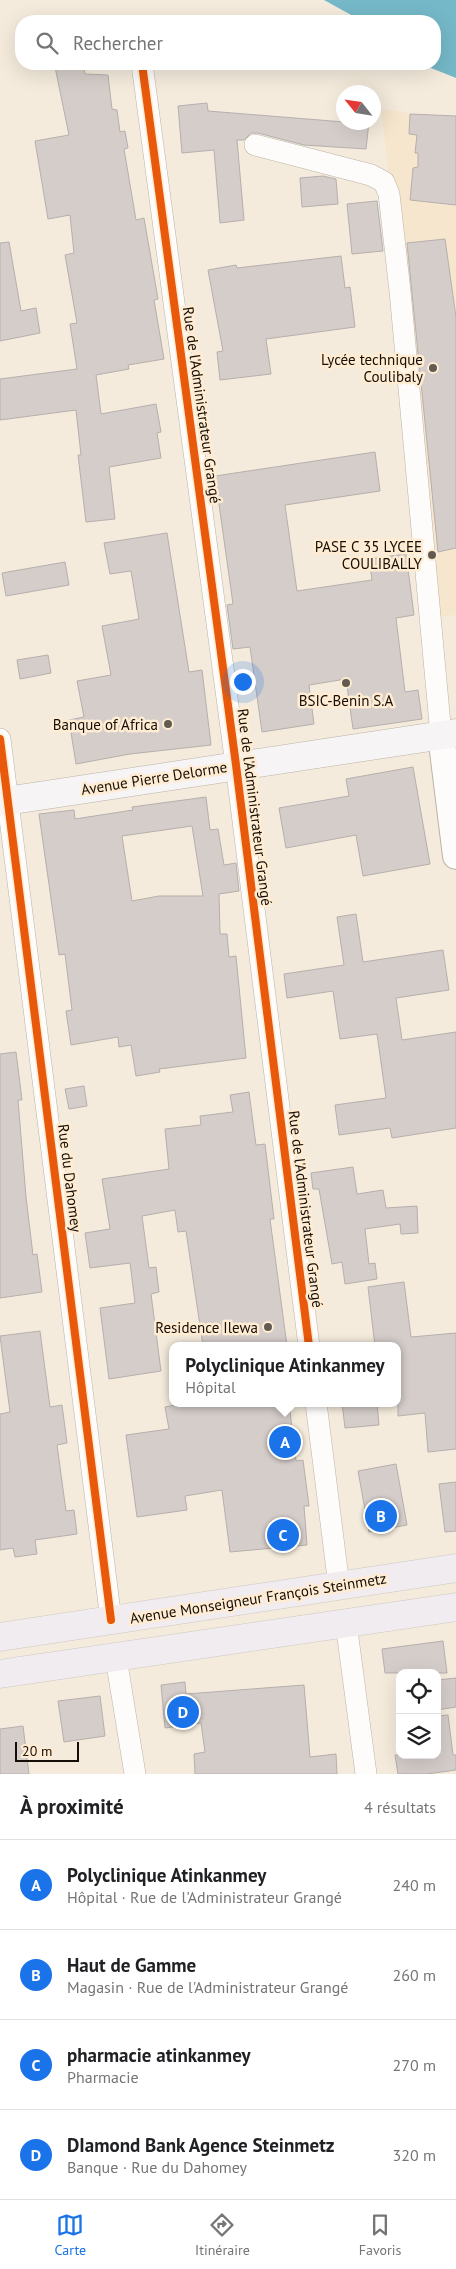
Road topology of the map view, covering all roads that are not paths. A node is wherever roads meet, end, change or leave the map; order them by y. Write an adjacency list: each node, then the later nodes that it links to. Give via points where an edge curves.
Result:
1 (143, 70): 5 (street, Rue de l'Administrateur Grangé)
2 (255, 145): 3 (street, via 371,175 384,182 389,194)
3 (448, 734): 5 (main road, Avenue Pierre Delorme); 7 (street)
4 (0, 739): 6 (street, Rue du Dahomey)
5 (236, 765): 6 (main road, Avenue Pierre Delorme); 8 (street, Rue de l'Administrateur Grangé)
6 (5, 801): 13 (street, Rue du Dahomey)
7 (456, 856)
8 (308, 1342)
9 (317, 1407): 11 (street)
10 (456, 1568): 11 (main road, Avenue Monseigneur François Steinmetz)
11 (339, 1586): 13 (main road, Avenue Monseigneur François Steinmetz)
12 (456, 1607): 14 (main road)
13 (110, 1620): 15 (main road, Avenue Monseigneur François Steinmetz)
14 (346, 1623): 16 (main road); 19 (street)
15 (0, 1637)
16 (116, 1658): 17 (main road); 18 (street)
17 (0, 1674)
18 (135, 1774)
19 (366, 1774)

